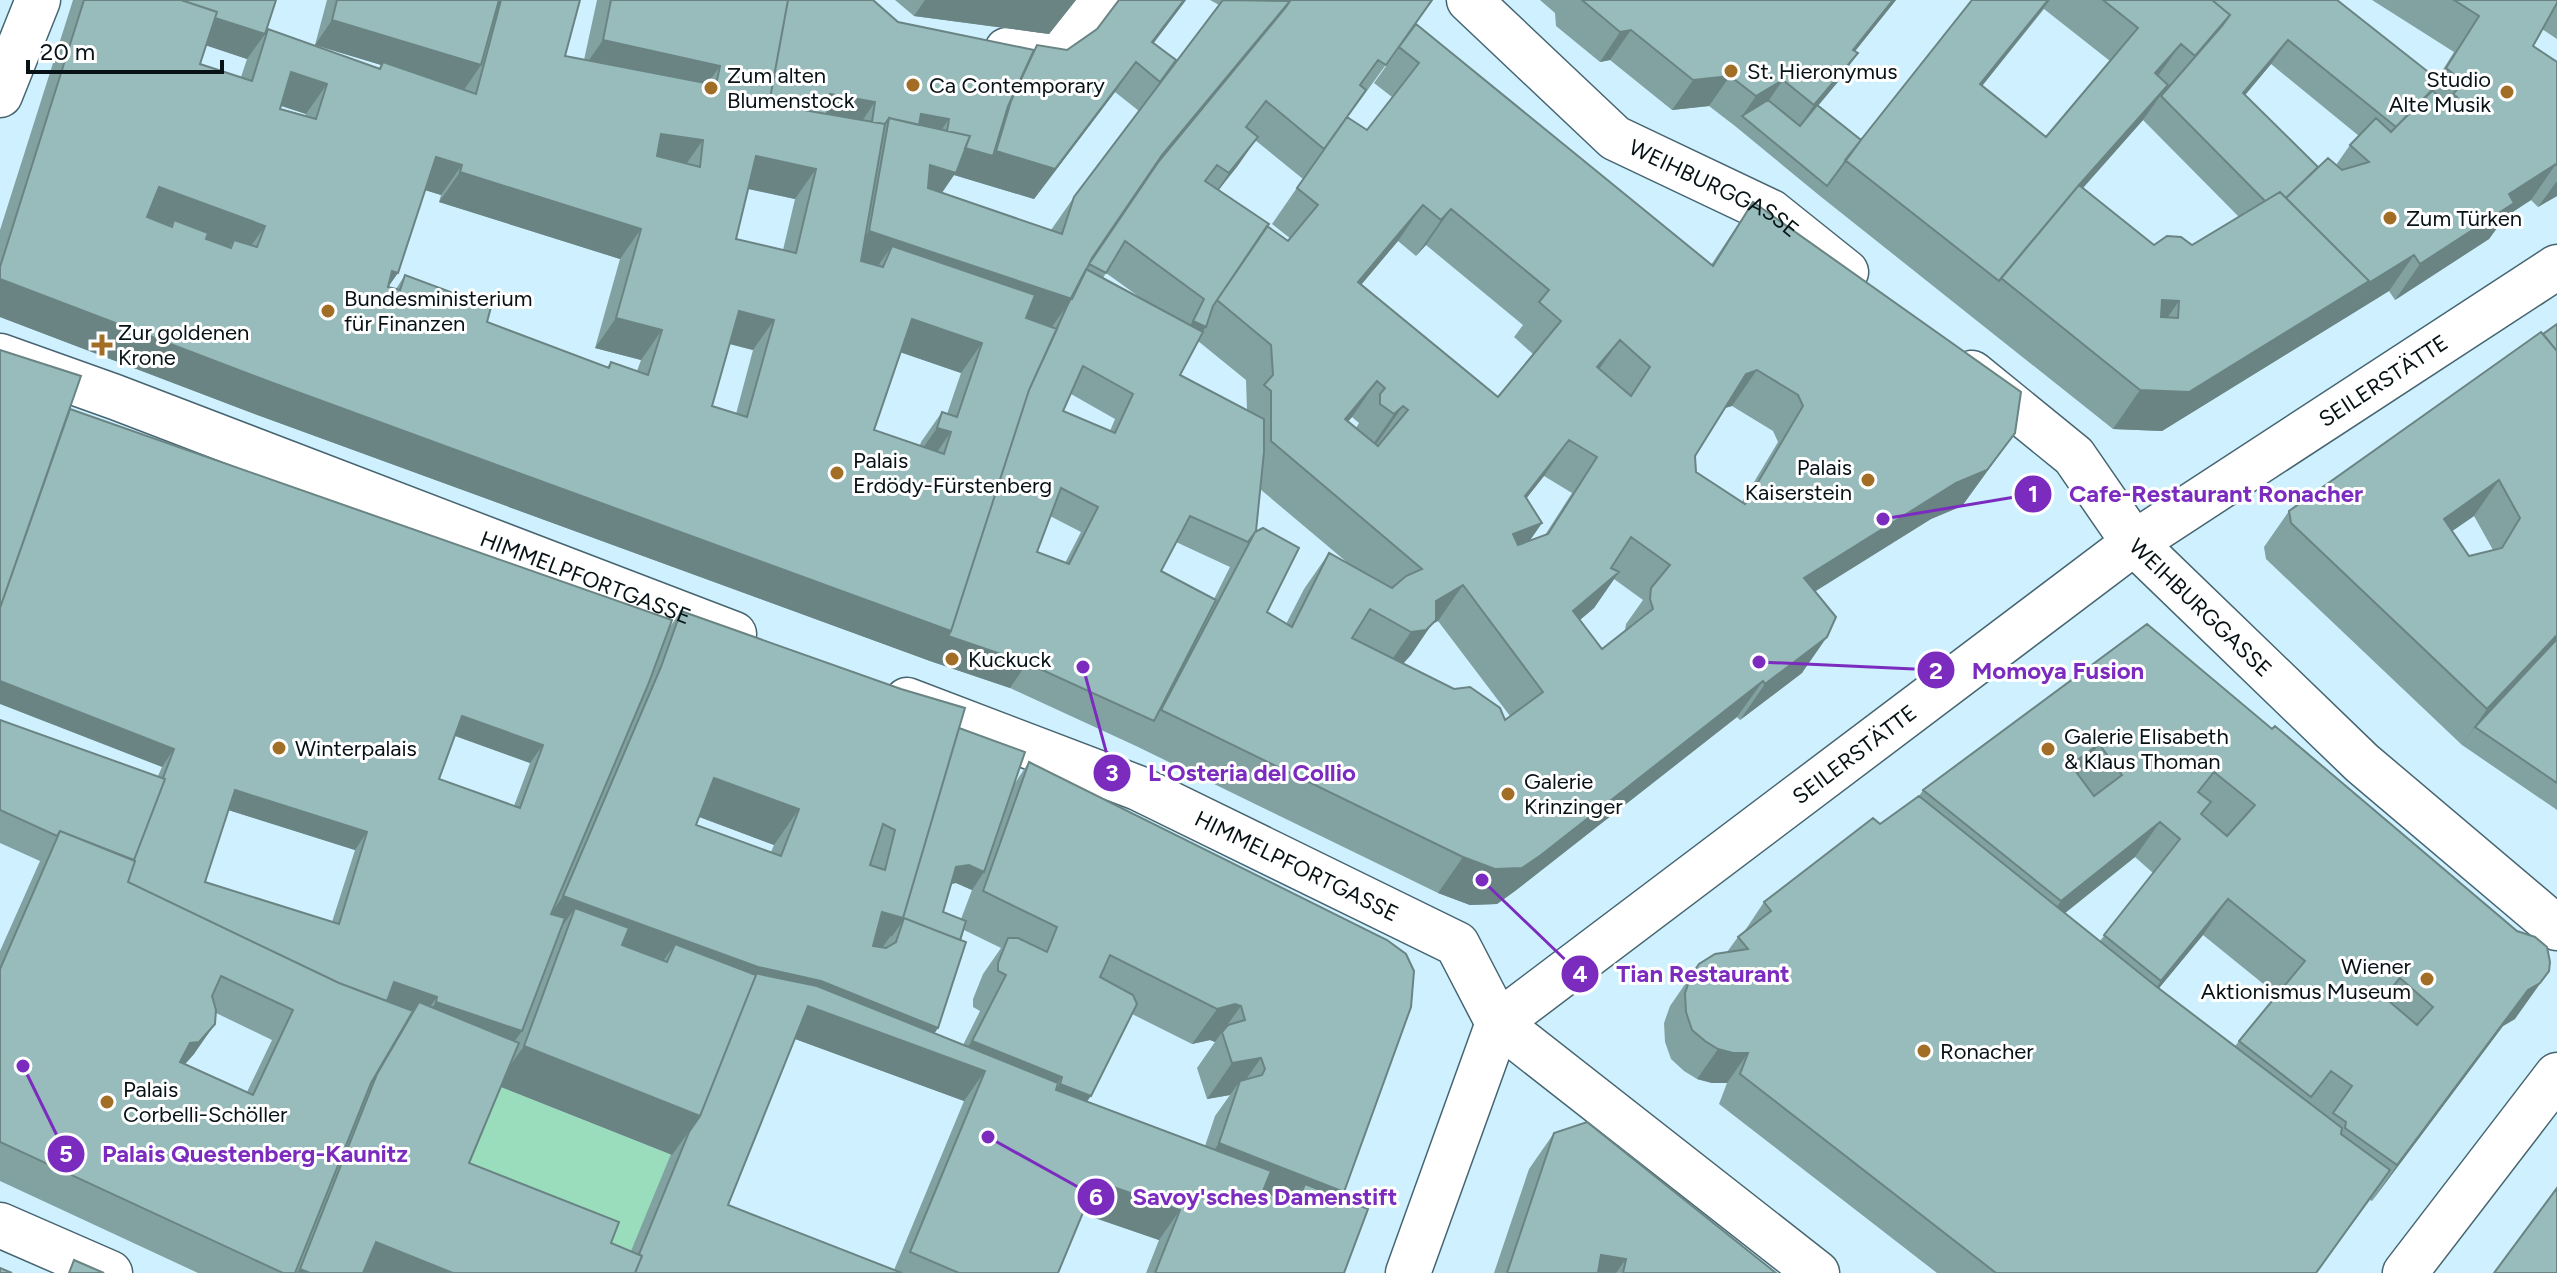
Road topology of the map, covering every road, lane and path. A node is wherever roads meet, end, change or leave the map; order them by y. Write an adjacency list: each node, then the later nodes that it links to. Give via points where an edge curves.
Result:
1 (38, 0): 5 (street)
2 (1097, 0): 4 (street, via 1054,57)
3 (1469, 0): 7 (street, WEIHBURGGASSE, via 1615,138 1771,212)
4 (961, 42)
5 (0, 95)
6 (2557, 267): 10 (street, SEILERSTÄTTE)
7 (1880, 300)
8 (1941, 348): 10 (street, WEIHBURGGASSE, via 2074,456)
9 (0, 356): 11 (street, HIMMELPFORTGASSE)
10 (2134, 543): 13 (street, WEIHBURGGASSE, via 2362,763); 14 (street, SEILERSTÄTTE)
11 (774, 650)
12 (876, 689): 14 (street, HIMMELPFORTGASSE, via 1138,788 1457,944)
13 (2557, 928)
14 (1498, 1023): 18 (street); 19 (street, HIMMELPFORTGASSE)
15 (2557, 1075): 20 (street)
16 (0, 1225): 17 (street)
17 (110, 1273)
18 (1408, 1273)
19 (1817, 1273)
20 (2405, 1273)

